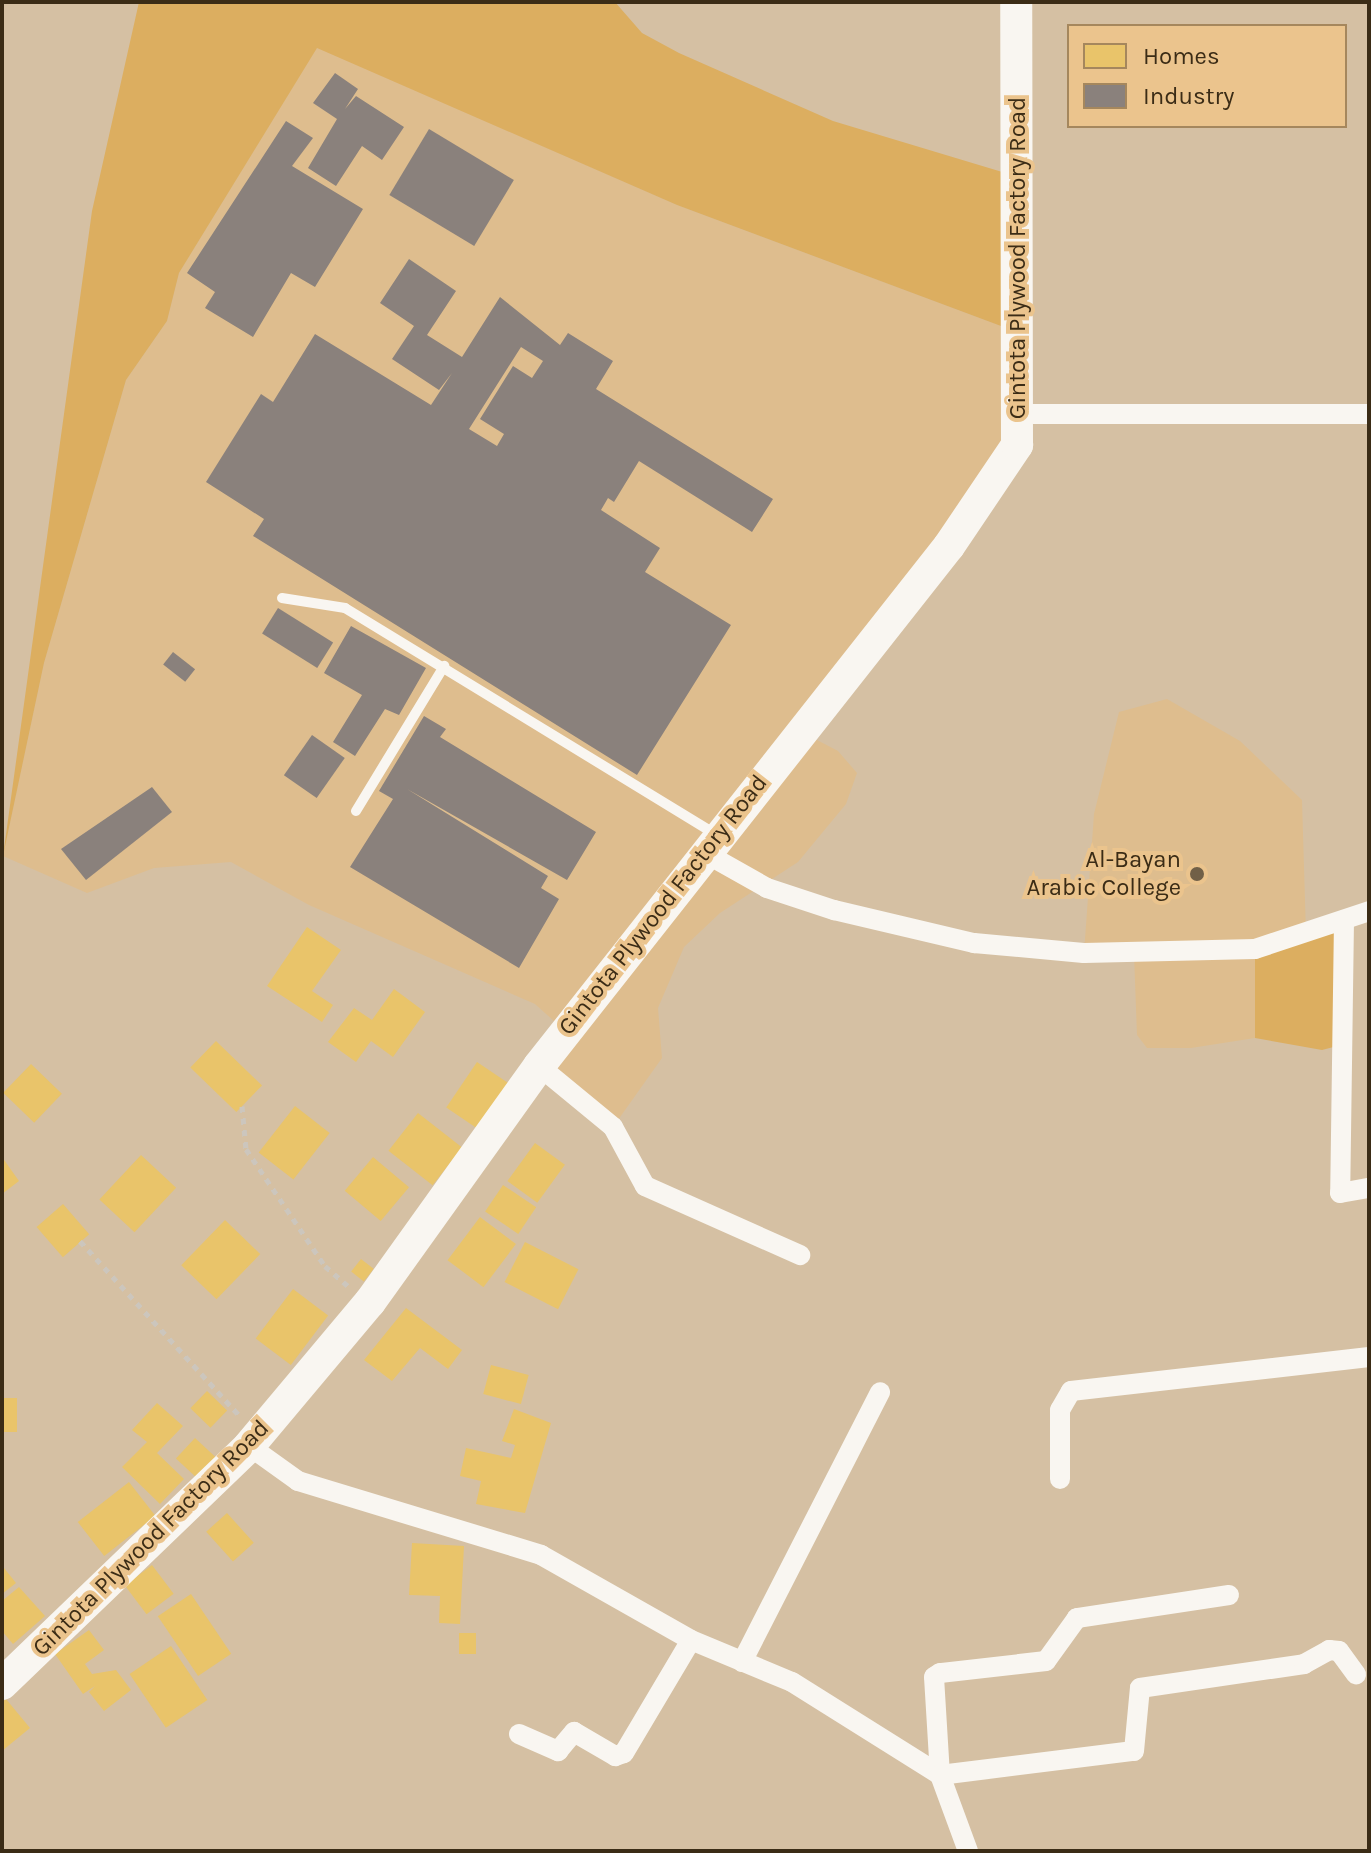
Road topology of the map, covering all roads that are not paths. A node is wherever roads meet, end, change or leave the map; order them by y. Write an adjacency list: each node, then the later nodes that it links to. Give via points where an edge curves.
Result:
1 (1016, 2): 2 (main road, Gintota Plywood Factory Road)
2 (1020, 414): 3 (street); 7 (main road, Gintota Plywood Factory Road, via 1017,445 949,546)
3 (1369, 414)
4 (282, 598): 5 (lane, via 345,608)
5 (444, 666): 6 (lane); 7 (lane)
6 (356, 811)
7 (712, 844): 9 (street, via 767,888 974,943 1188,956 1255,949); 10 (main road, Gintota Plywood Factory Road)
8 (1369, 911): 9 (street)
9 (1344, 920): 11 (street, via 1340,1193)
10 (539, 1066): 12 (street, via 613,1127 645,1186); 15 (main road, Gintota Plywood Factory Road, via 370,1302)
11 (1369, 1188)
12 (800, 1255)
13 (1369, 1357): 16 (street, via 1071,1391 1060,1410)
14 (880, 1392): 19 (street)
15 (249, 1446): 18 (street, via 298,1481 541,1555); 21 (main road, Gintota Plywood Factory Road)
16 (1060, 1479)
17 (1229, 1595): 23 (street, via 1077,1618 1046,1661 940,1673 934,1677)
18 (691, 1640): 19 (street); 22 (street, via 624,1753 615,1756 574,1732 558,1751)
19 (742, 1662): 23 (street, via 792,1682)
20 (1356, 1674): 23 (street, via 1339,1651 1329,1650 1304,1664 1140,1688 1134,1751)
21 (2, 1684)
22 (519, 1734)
23 (940, 1775): 24 (street)
24 (968, 1851)

